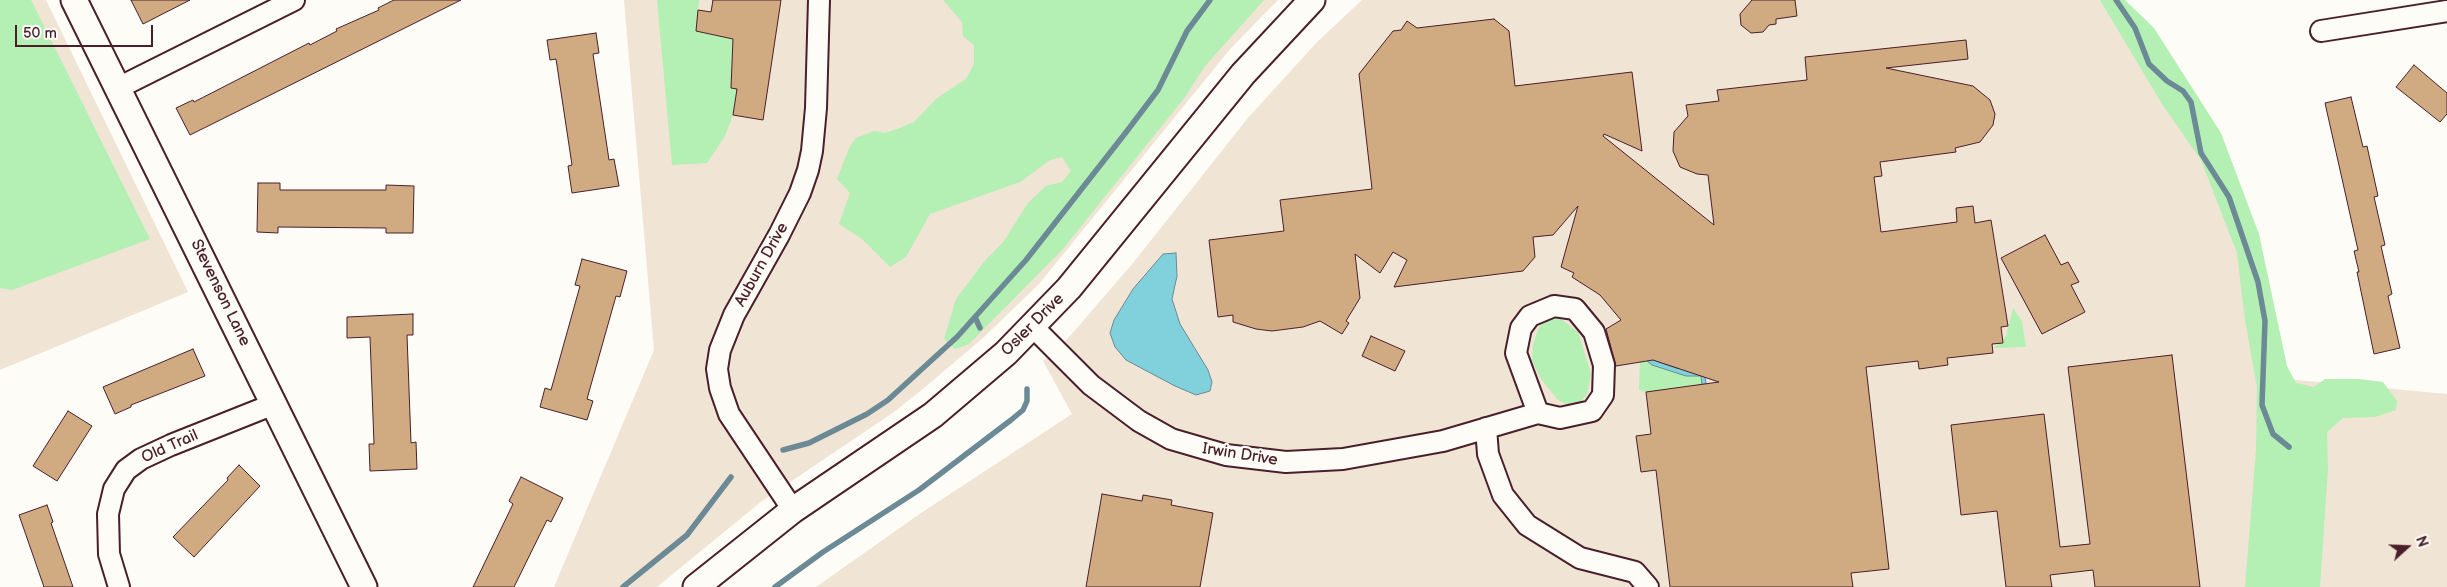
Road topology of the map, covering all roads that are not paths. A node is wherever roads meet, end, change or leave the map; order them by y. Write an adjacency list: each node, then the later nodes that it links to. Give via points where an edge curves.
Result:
1 (74, 0): 7 (street, Stevenson Lane)
2 (294, 0): 7 (street)
3 (819, 0): 12 (street, Auburn Drive, via 816,108 808,170 779,235 734,315 720,350 717,370 729,414)
4 (1312, 0): 8 (street, Osler Drive, via 1242,74 1104,246)
5 (2447, 10): 6 (street)
6 (2321, 31)
7 (118, 88): 9 (street, Stevenson Lane)
8 (1033, 327): 11 (street, Irwin Drive, via 1091,385 1139,421 1171,439 1216,453 1286,462 1339,460 1418,447 1474,434); 12 (street, Osler Drive, via 934,416)
9 (274, 404): 13 (street, Old Trail, via 171,445 126,470 114,489 108,514 109,554); 14 (street, Stevenson Lane)
10 (1538, 413): 10 (street, via 1560,418 1592,411 1604,395 1604,365 1594,332 1576,309 1554,306 1530,316 1521,328 1516,353); 11 (street, Irwin Drive)
11 (1486, 428): 16 (street, via 1488,454 1504,494 1527,525 1580,558 1635,572)
12 (793, 510): 15 (street, Osler Drive)
13 (119, 587)
14 (364, 587)
15 (696, 587)
16 (1648, 587)

